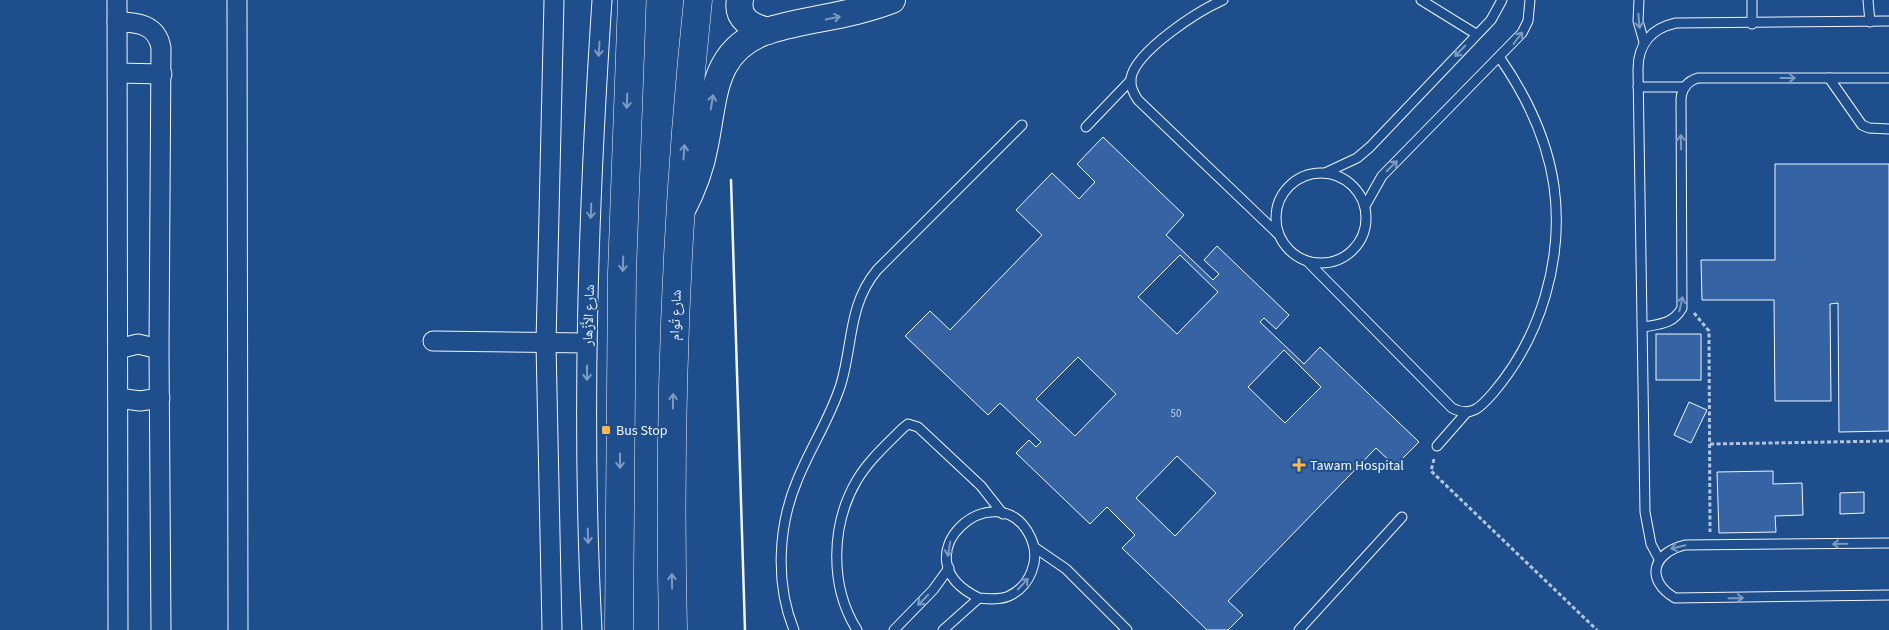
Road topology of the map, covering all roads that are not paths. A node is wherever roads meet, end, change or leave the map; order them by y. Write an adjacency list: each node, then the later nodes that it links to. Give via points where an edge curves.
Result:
1 (117, 0): 17 (street)
2 (237, 0): 59 (street)
3 (554, 0): 41 (street)
4 (602, 0): 42 (street, شارع الأَزْهار, one-way to 42)
5 (632, 0): 62 (main road, one-way to 62, via 622,273)
6 (698, 0): 36 (main road, شارع تُوام, one-way to 6)
7 (740, 0): 20 (street, via 740,12 748,23)
8 (892, 0): 20 (street, one-way to 8, via 850,14)
9 (1223, 0): 28 (lane, via 1187,20 1162,39 1140,61)
10 (1421, 0): 21 (lane)
11 (1502, 0): 21 (lane, via 1491,20)
12 (1530, 0): 23 (lane, one-way to 12, via 1522,33 1528,21)
13 (1639, 0): 22 (lane, one-way to 22, via 1638,22)
14 (1752, 0): 19 (lane)
15 (1868, 0): 18 (lane)
16 (1889, 21): 18 (lane)
17 (117, 22): 24 (street); 25 (street, via 142,24 155,33 161,48)
18 (1870, 22): 19 (lane)
19 (1752, 24): 22 (lane, via 1676,24 1658,29)
20 (768, 31): 36 (street, one-way to 20, via 700,170 713,94 724,64 740,45)
21 (1476, 34): 34 (lane, one-way to 34, via 1370,147 1356,158)
22 (1644, 42): 29 (lane, via 1638,60)
23 (1500, 58): 35 (lane, one-way to 23, via 1382,176); 47 (lane, via 1536,119 1547,152 1554,187 1554,257 1536,324 1520,355 1479,408)
24 (118, 74): 25 (street); 43 (street)
25 (162, 74): 44 (street)
26 (1829, 78): 27 (lane); 30 (lane, one-way to 26, via 1698,78); 33 (lane, via 1862,125)
27 (1889, 78)
28 (1131, 80): 32 (lane); 37 (lane, via 1132,91 1138,100)
29 (1638, 87): 30 (lane); 39 (lane)
30 (1684, 87): 39 (lane, one-way to 30, via 1670,322 1682,308 1681,99)
31 (1022, 124): 64 (lane, via 877,270 860,294 841,383 797,481 784,529 782,578)
32 (1086, 127)
33 (1889, 130)
34 (1325, 173): 35 (lane, via 1350,184); 37 (lane, via 1303,177 1284,191 1277,204)
35 (1365, 206): 38 (lane, via 1362,238 1353,251 1324,264)
36 (680, 215): 63 (main road, شارع تُوام, one-way to 36, via 672,451)
37 (1278, 234): 38 (lane, via 1295,256)
38 (1308, 262): 47 (lane, via 1452,408)
39 (1644, 327): 53 (lane, via 1646,512 1651,544)
40 (433, 341): 41 (street)
41 (546, 343): 42 (street); 60 (street)
42 (586, 344): 61 (street, شارع الأَزْهار, one-way to 61)
43 (118, 349): 44 (street, via 138,344); 45 (street)
44 (159, 349): 46 (street)
45 (118, 398): 46 (street, via 140,401); 57 (street)
46 (160, 398): 58 (street)
47 (1466, 413): 48 (lane)
48 (1437, 446)
49 (1003, 514): 52 (lane, via 1020,523); 54 (lane, one-way to 54, via 980,514 960,525 948,545); 65 (lane, via 980,486 918,427 908,424 870,461 857,480 840,522 837,568 848,612)
50 (1402, 517): 69 (lane)
51 (1889, 543): 53 (lane, one-way to 53, via 1685,545 1670,548)
52 (1034, 547): 56 (lane, one-way to 52, via 994,600 1021,588 1032,569); 68 (lane, via 1066,569)
53 (1659, 559): 55 (lane, one-way to 55, via 1658,582 1665,592 1676,598)
54 (949, 568): 56 (lane, via 955,581 966,592); 66 (lane, one-way to 66)
55 (1889, 595)
56 (979, 598): 67 (lane)
57 (118, 630)
58 (161, 630)
59 (238, 630)
60 (552, 630)
61 (592, 630)
62 (619, 630)
63 (672, 630)
64 (794, 630)
65 (857, 630)
66 (894, 630)
67 (943, 630)
68 (1127, 630)
69 (1299, 630)

